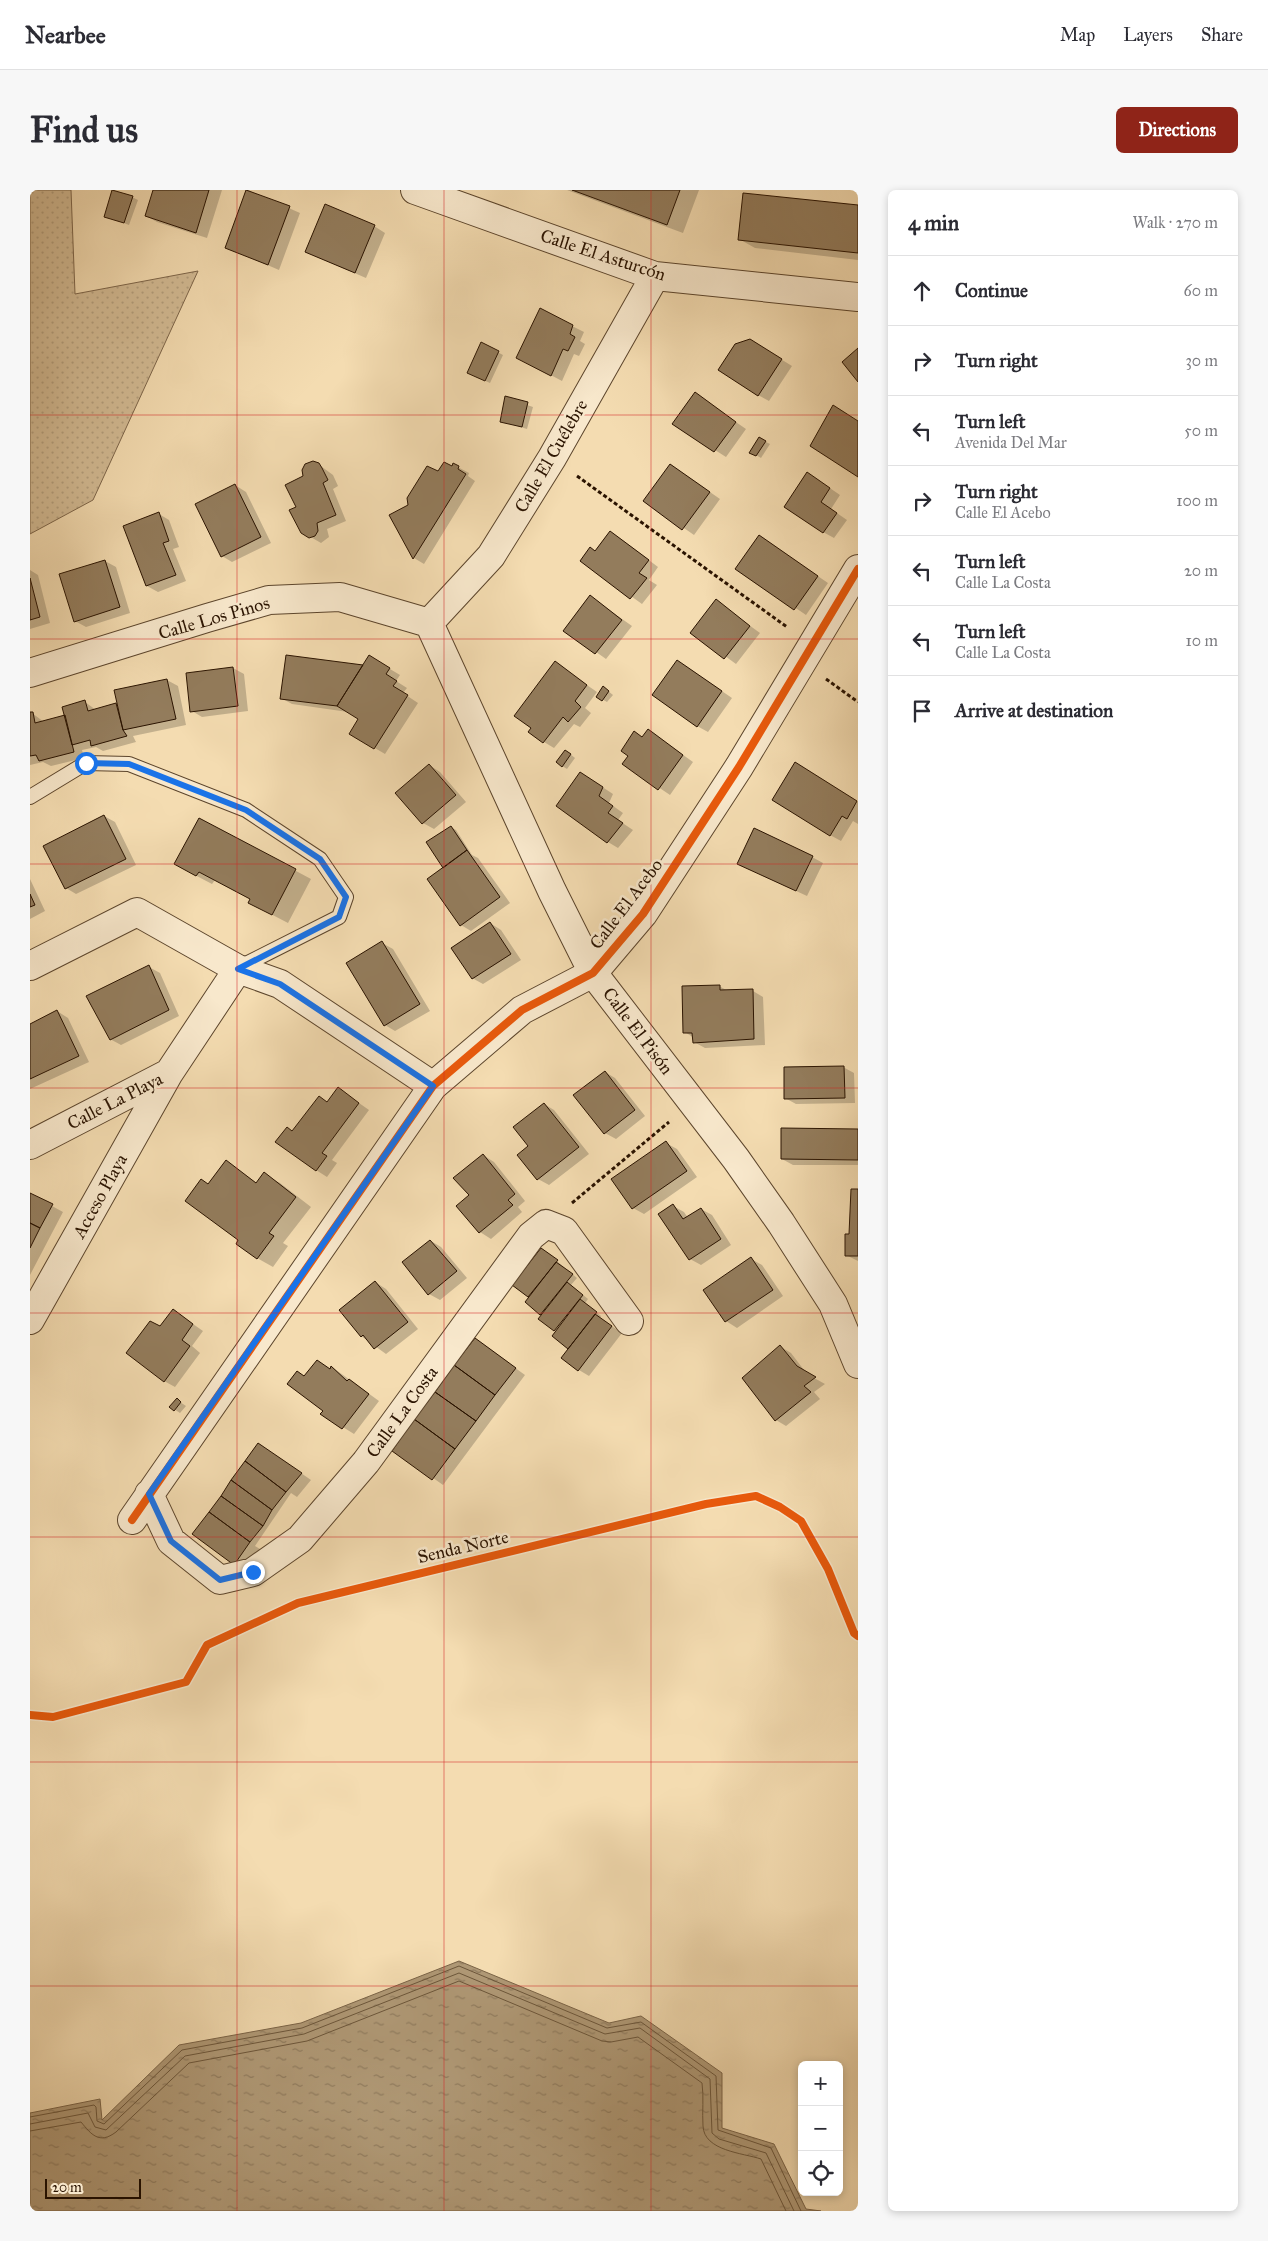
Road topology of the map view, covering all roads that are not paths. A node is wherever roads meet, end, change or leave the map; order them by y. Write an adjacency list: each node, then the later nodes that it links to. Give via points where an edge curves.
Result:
1 (415, 190): 2 (street, Calle El Asturcón)
2 (655, 276): 3 (street, Calle El Asturcón); 5 (street, Calle El Cuélebre, via 552,458 491,556)
3 (858, 297)
4 (858, 569): 10 (street, Calle El Acebo, via 739,767 643,914)
5 (429, 623): 6 (street, Calle Los Pinos, via 340,597 269,600); 10 (street, Calle El Pisón, via 552,891)
6 (30, 673)
7 (30, 797): 9 (lane, via 86,763 129,764 246,810 320,859 346,897 339,917)
8 (30, 966): 9 (street, via 137,912)
9 (238, 969): 11 (street, Calle La Playa); 12 (street, via 280,984)
10 (593, 972): 12 (street, Calle El Acebo, via 522,1010); 16 (street, Calle El Pisón, via 781,1223 832,1304)
11 (169, 1073): 13 (street, Calle La Playa); 14 (street, Acceso Playa)
12 (433, 1086): 17 (street, Calle El Acebo)
13 (30, 1145)
14 (30, 1320)
15 (629, 1322): 17 (street, Calle La Costa, via 564,1231 546,1224 531,1236 366,1462 300,1539 253,1572 220,1580 171,1541)
16 (858, 1364)
17 (149, 1494): 18 (street, Calle El Acebo)
18 (132, 1520)

